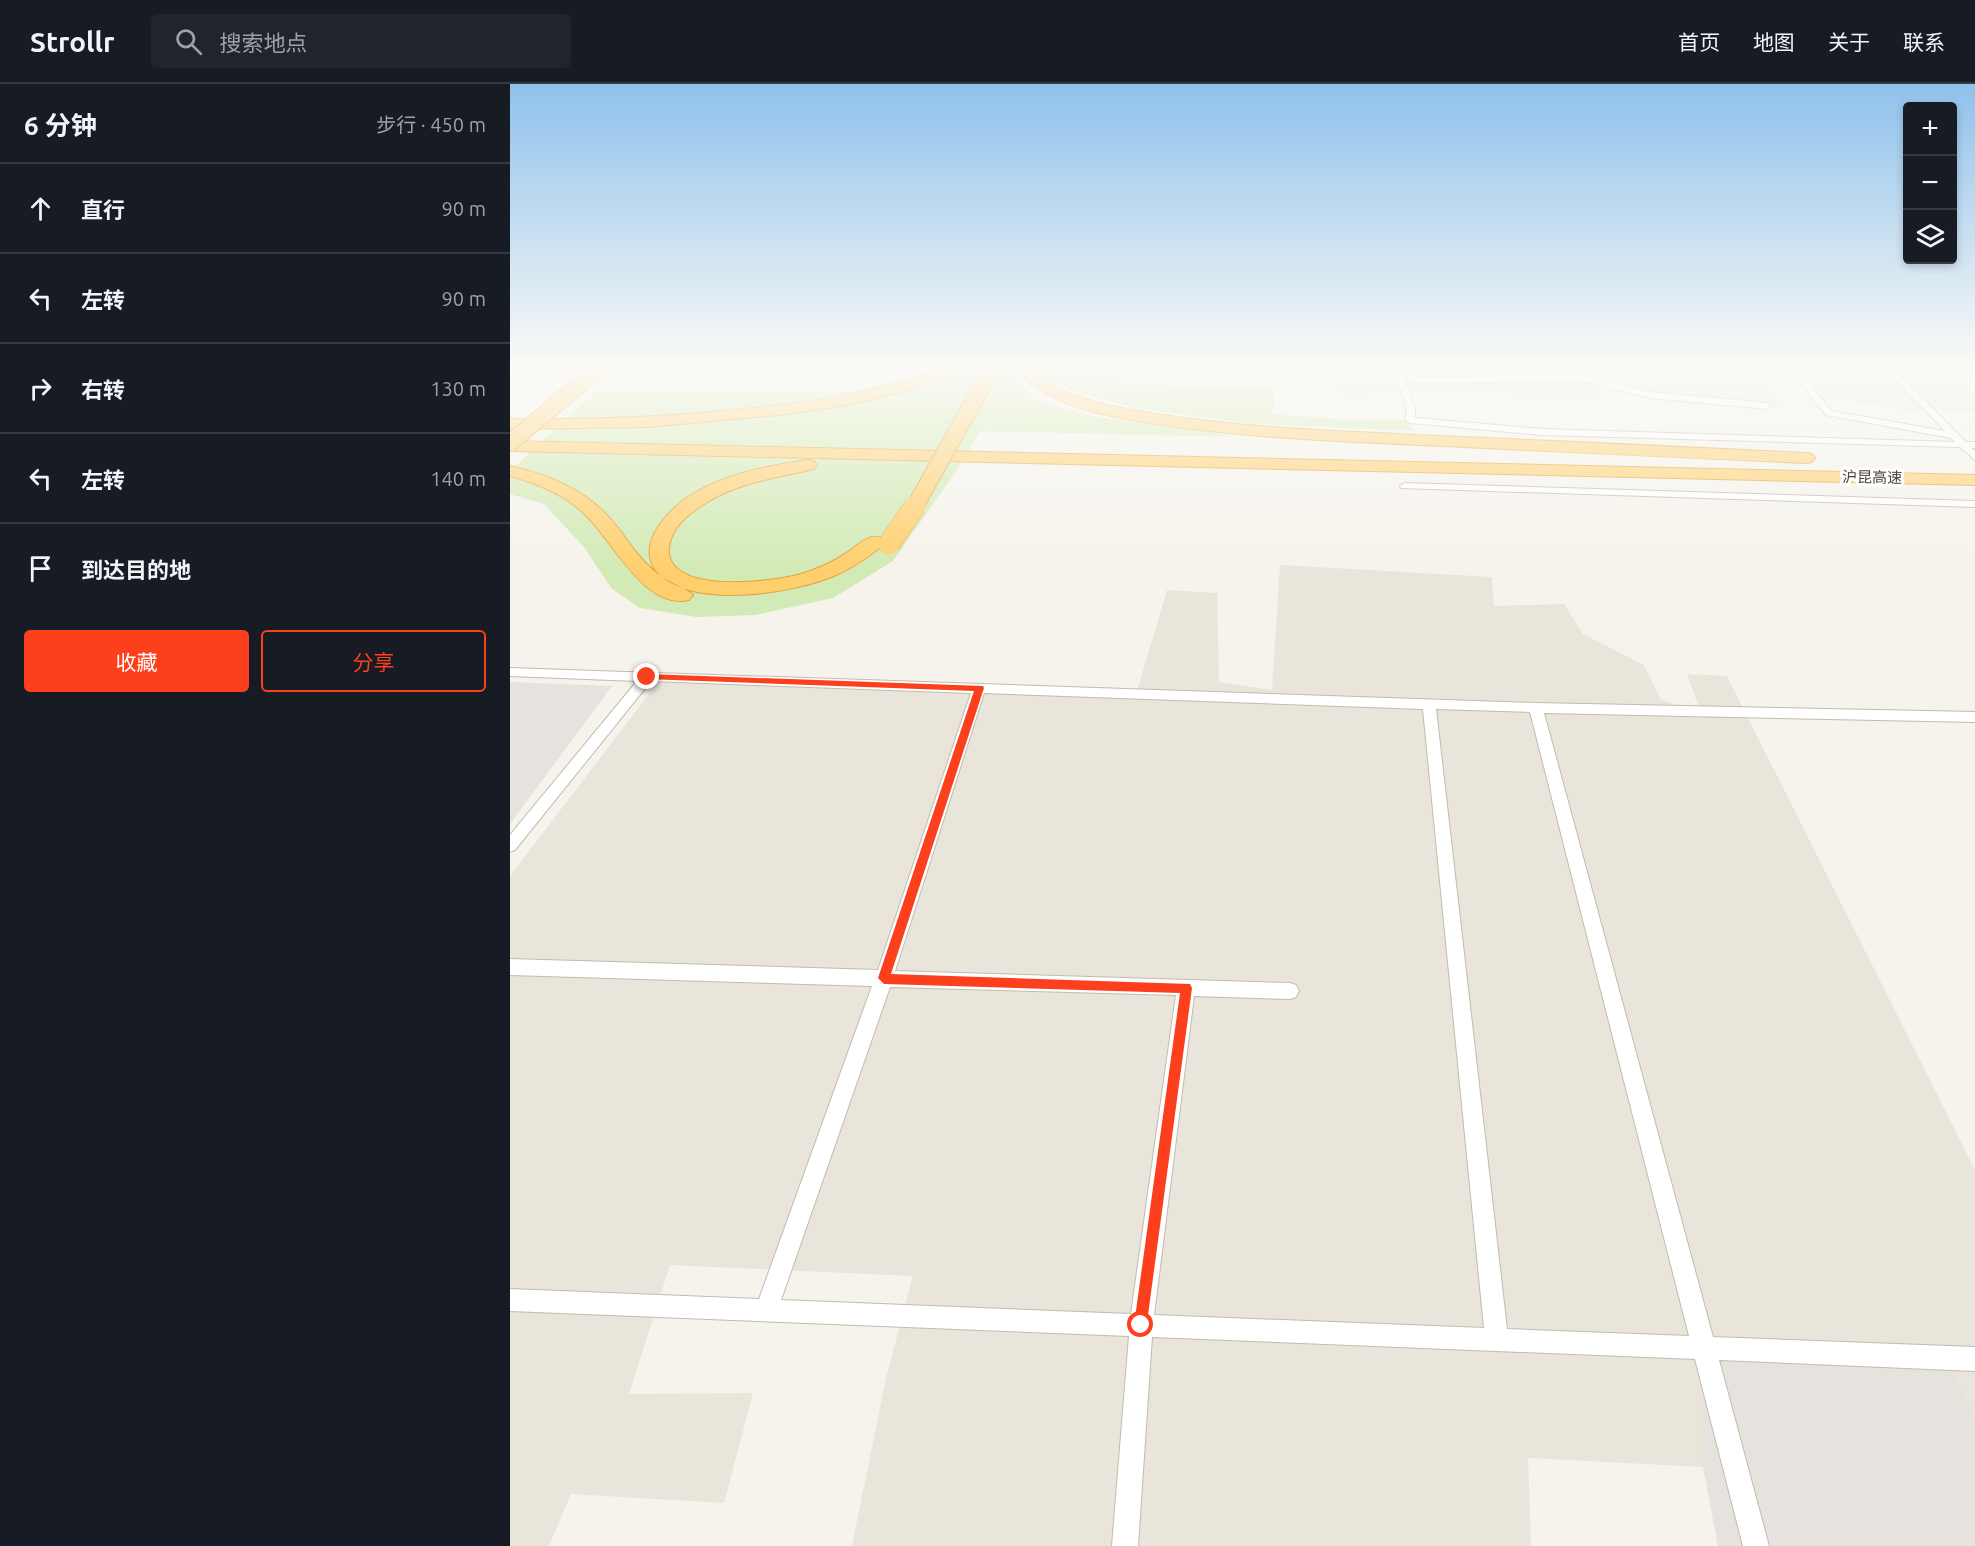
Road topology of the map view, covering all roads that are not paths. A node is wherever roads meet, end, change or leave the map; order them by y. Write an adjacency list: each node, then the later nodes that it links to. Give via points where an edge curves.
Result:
1 (523, 433): 10 (highway, bridge)
2 (715, 433): 15 (highway, 沪昆高速)
3 (944, 433): 21 (highway)
4 (956, 433): 21 (highway, bridge, via 909,517)
5 (1273, 433): 15 (highway)
6 (1582, 433): 11 (street)
7 (1940, 433): 9 (street)
8 (1952, 433): 9 (street)
9 (1955, 436): 11 (street)
10 (510, 444): 13 (highway, 沪昆高速)
11 (1964, 445): 12 (street); 14 (street)
12 (1975, 445)
13 (981, 457): 18 (highway, 沪昆高速); 21 (highway, via 840,463 757,474 697,500 672,520 661,538 659,558 668,572 681,579 739,589 820,575)
14 (1975, 457)
15 (1886, 463): 16 (highway, 沪昆高速)
16 (1975, 465)
17 (510, 471): 21 (highway, via 570,494 596,514 644,574 671,592 711,601 762,598 808,588 854,570)
18 (1975, 480)
19 (1405, 486): 20 (street)
20 (1975, 504)
21 (882, 543)
22 (510, 672): 23 (street)
23 (647, 677): 24 (street); 28 (street)
24 (980, 688): 25 (street); 30 (street)
25 (1429, 704): 26 (street); 36 (street)
26 (1536, 708): 27 (street); 37 (street)
27 (1975, 717)
28 (510, 846)
29 (510, 967): 30 (street)
30 (884, 978): 31 (street); 34 (street)
31 (1186, 988): 32 (street); 35 (street)
32 (1290, 991)
33 (510, 1300): 34 (street)
34 (766, 1310): 35 (street)
35 (1141, 1325): 36 (street); 39 (street)
36 (1497, 1339): 37 (street)
37 (1703, 1348): 38 (street); 40 (street)
38 (1975, 1359)
39 (1125, 1546)
40 (1756, 1546)

